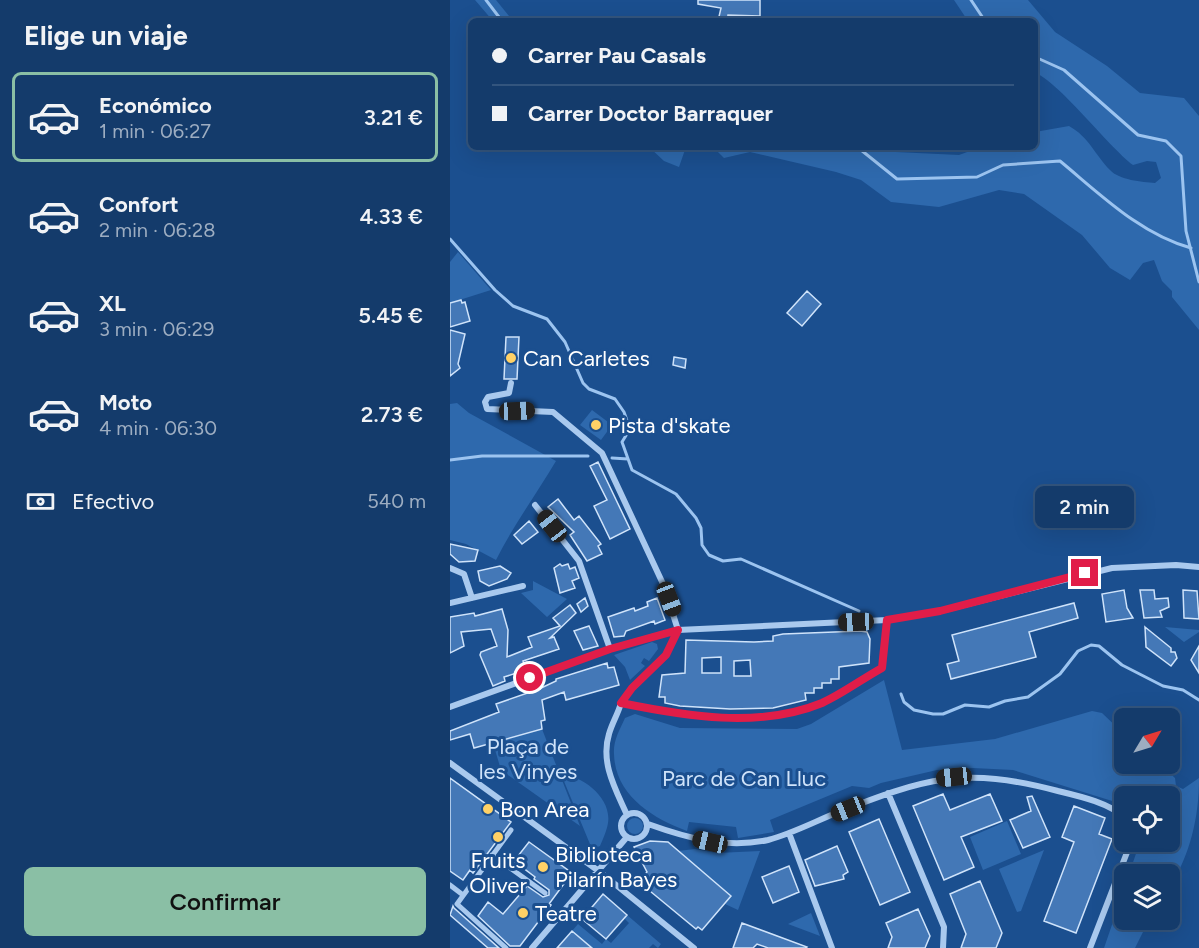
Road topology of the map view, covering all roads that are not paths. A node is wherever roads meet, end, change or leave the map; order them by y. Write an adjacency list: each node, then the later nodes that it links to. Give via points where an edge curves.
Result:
1 (511, 383): 9 (street, via 509,393 488,397 487,409 553,412 602,453 664,586)
2 (535, 505): 10 (street, via 579,561)
3 (1199, 567): 8 (street, via 1112,568 940,611)
4 (450, 568): 6 (street, via 464,574)
5 (523, 586): 6 (street)
6 (472, 598): 7 (street)
7 (450, 603)
8 (887, 620): 9 (street); 11 (street, via 882,668 822,703 776,716 718,717 674,714)
9 (678, 630): 10 (street); 11 (street, via 666,655)
10 (610, 649): 12 (street)
11 (621, 703): 16 (street, via 609,734 607,757 612,781)
12 (450, 707)
13 (450, 764): 23 (street)
14 (888, 793): 15 (street, via 930,780 1000,778 1068,793); 19 (street); 31 (street, via 944,927)
15 (1114, 811)
16 (627, 815): 17 (street, via 640,814); 20 (street, via 621,826)
17 (648, 824): 19 (street, via 725,844 769,840); 20 (street, via 640,838)
18 (511, 830): 22 (street)
19 (789, 833): 30 (street)
20 (627, 837): 23 (street)
21 (1127, 852): 32 (street)
22 (492, 855): 25 (street); 26 (street)
23 (600, 872): 28 (street); 29 (street)
24 (450, 885): 26 (street)
25 (545, 893)
26 (463, 895): 27 (street, via 457,904)
27 (506, 948)
28 (532, 948)
29 (694, 948)
30 (832, 948)
31 (943, 948)
32 (1090, 948)

